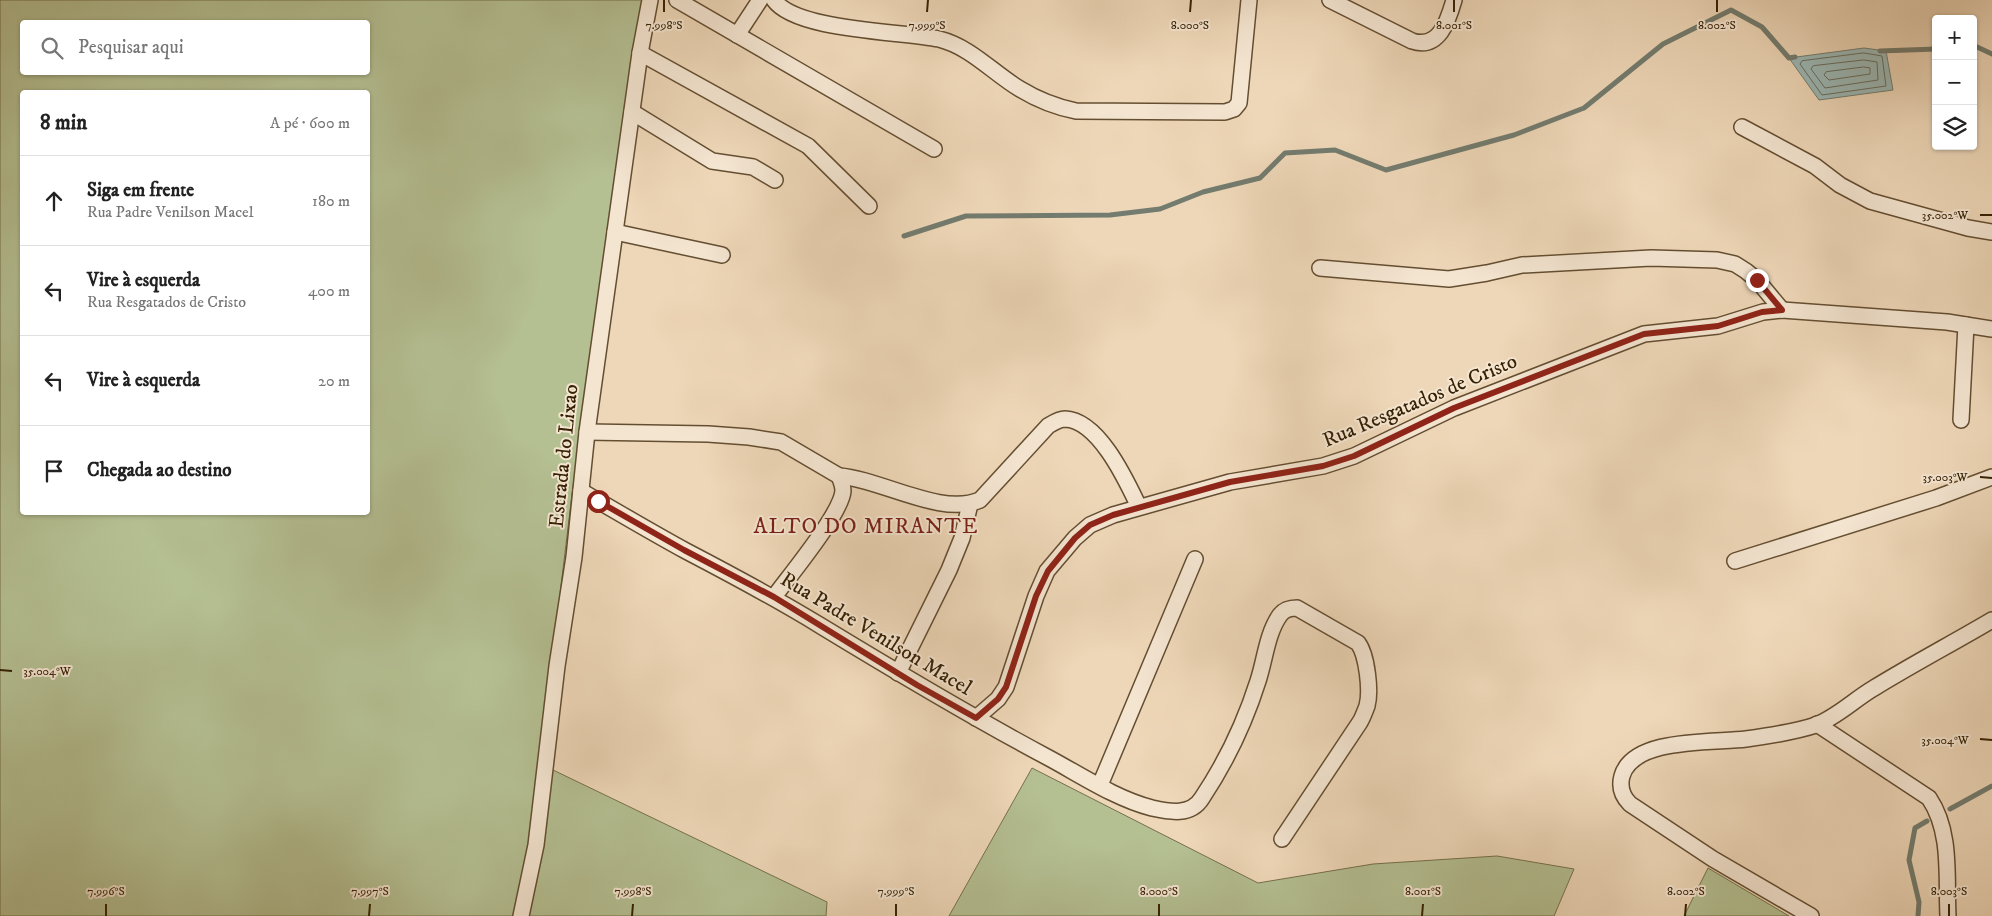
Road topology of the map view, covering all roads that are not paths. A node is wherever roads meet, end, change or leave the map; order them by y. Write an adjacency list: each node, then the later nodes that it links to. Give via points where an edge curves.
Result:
1 (650, 0): 9 (street, Estrada do Lixao)
2 (677, 0): 8 (street)
3 (760, 0): 8 (street)
4 (774, 0): 5 (street, via 778,6 801,17 951,43 990,66 1018,88 1060,108 1076,112 1182,113 1225,112 1239,103)
5 (1249, 0)
6 (1330, 0): 7 (street, via 1412,41 1426,43 1441,33)
7 (1454, 0)
8 (737, 35): 12 (street)
9 (640, 53): 10 (street, Estrada do Lixao); 14 (street, via 808,146)
10 (632, 112): 13 (street, via 712,162 753,167); 15 (street, Estrada do Lixao)
11 (1742, 127): 16 (street, via 1815,166 1840,185 1870,201)
12 (934, 149)
13 (775, 180)
14 (869, 206)
15 (615, 232): 17 (street); 23 (street, Estrada do Lixao)
16 (1992, 232)
17 (722, 255)
18 (1320, 268): 19 (street, via 1449,278 1522,265 1651,258 1717,260 1746,270)
19 (1782, 310): 20 (street, Rua Resgatados de Cristo); 28 (street, Rua Resgatados de Cristo, via 1762,312 1718,326 1644,334 1454,408 1354,456 1323,466 1230,482)
20 (1966, 325): 21 (street, Rua Resgatados de Cristo); 22 (street)
21 (1992, 329)
22 (1961, 420)
23 (587, 432): 24 (street, via 708,434 781,442); 26 (street, Estrada do Lixao)
24 (839, 476): 27 (street, via 856,477 901,493 958,506); 31 (street, via 843,484 840,504)
25 (1992, 477): 30 (street, via 1936,498)
26 (581, 491): 31 (street, Rua Padre Venilson Macel); 38 (street, Estrada do Lixao, via 536,845)
27 (970, 504): 28 (street, via 980,500 1048,426 1067,419 1086,428 1105,447); 33 (street, via 962,538 949,570)
28 (1140, 507): 34 (street, Rua Resgatados de Cristo, via 1090,525 1048,571 1036,596 1006,687 998,699)
29 (1195, 559): 36 (street)
30 (1735, 561)
31 (774, 597): 33 (street, Rua Padre Venilson Macel)
32 (1992, 620): 35 (street)
33 (898, 673): 34 (street, Rua Padre Venilson Macel)
34 (976, 718): 36 (street, Rua Padre Venilson Macel)
35 (1817, 724): 39 (street, via 1746,739 1656,749 1637,756 1622,773 1620,781 1621,790 1630,804); 40 (street, via 1929,798 1944,835)
36 (1100, 785): 37 (street, Rua Padre Venilson Macel, via 1151,808 1169,811 1195,808 1218,772 1238,731 1258,681 1274,626 1284,611 1296,608 1358,643 1363,650 1368,690 1367,706 1360,722)
37 (1282, 839)
38 (522, 916)
39 (1811, 916)
40 (1948, 916)

